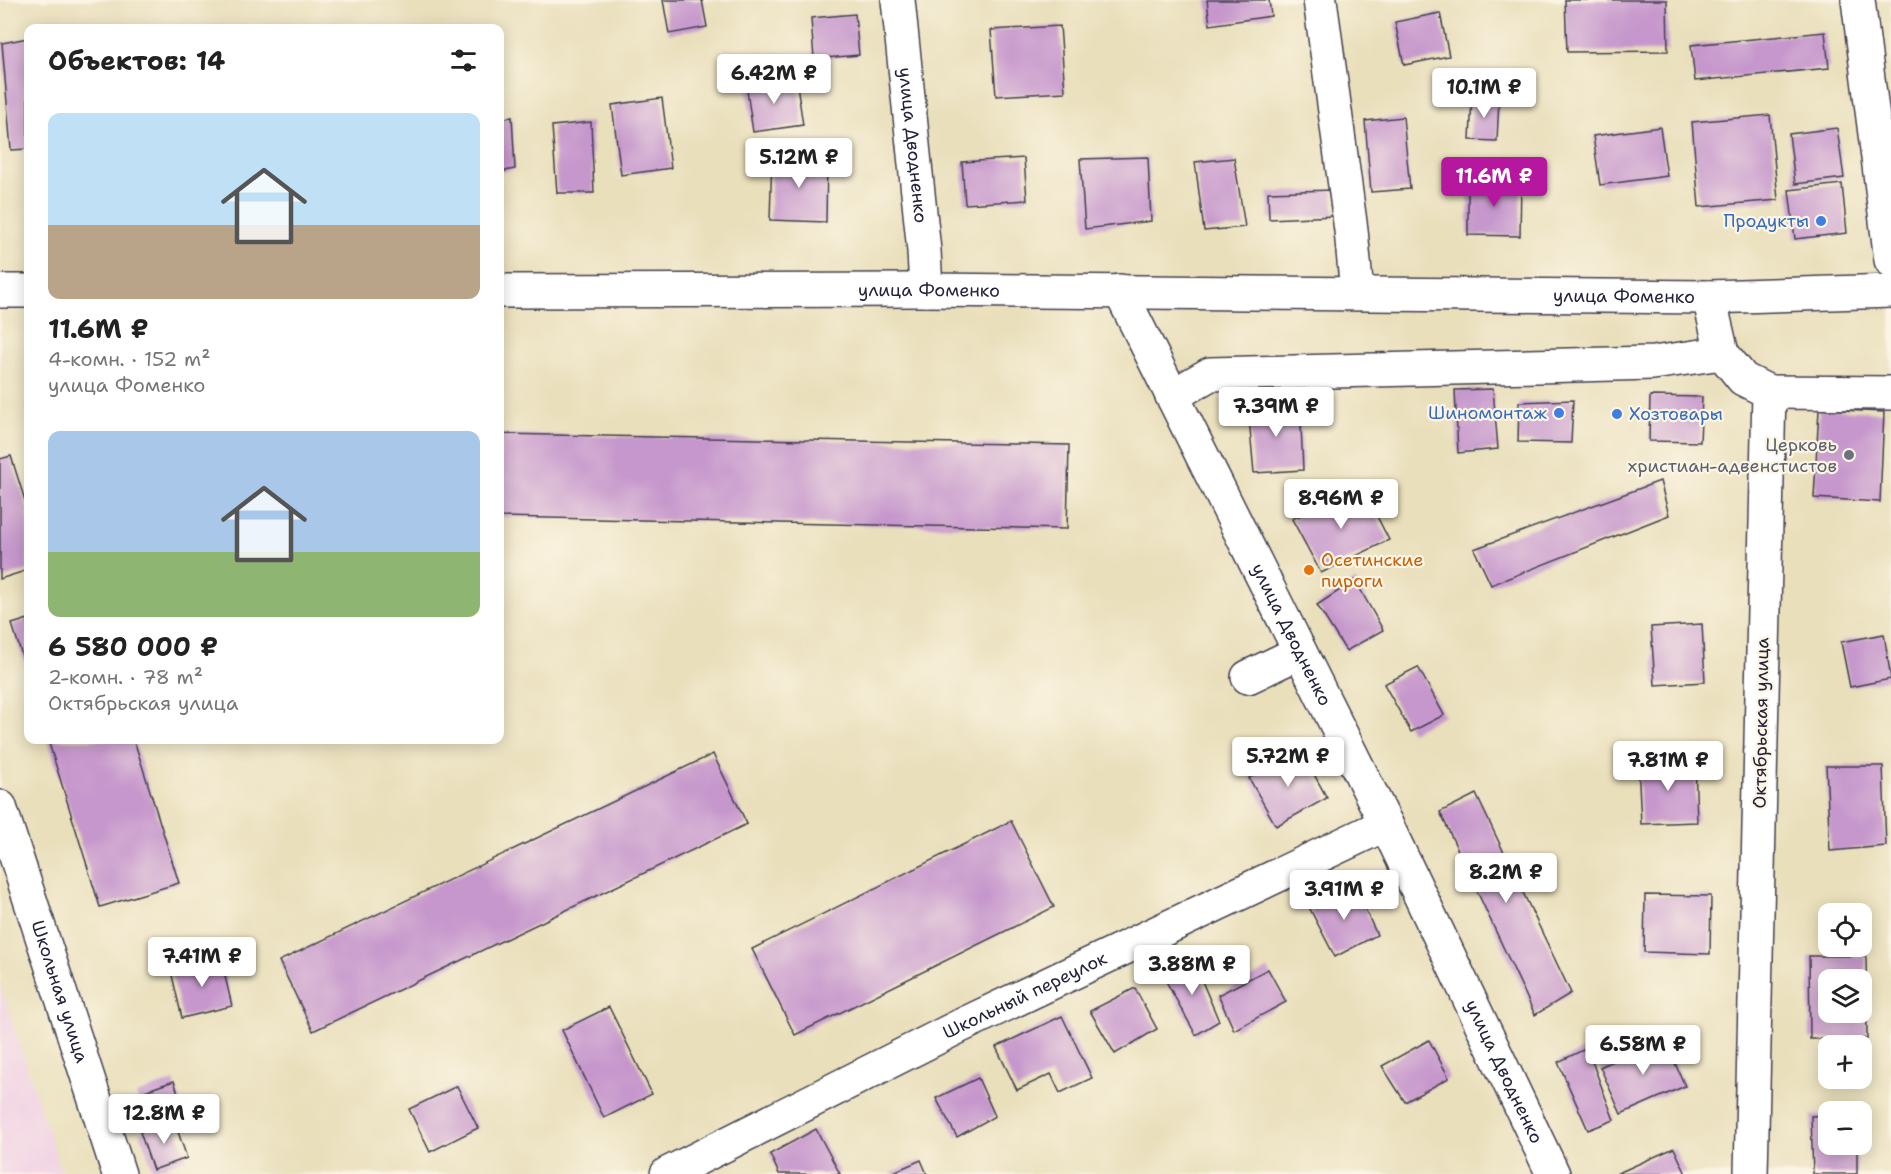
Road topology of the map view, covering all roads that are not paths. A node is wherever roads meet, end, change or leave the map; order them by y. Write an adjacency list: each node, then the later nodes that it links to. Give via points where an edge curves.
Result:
1 (898, 0): 5 (street, улица Дводненко)
2 (1320, 0): 11 (street)
3 (1858, 0): 4 (street)
4 (1891, 260)
5 (926, 290): 8 (street, улица Фоменко); 9 (street, улица Фоменко)
6 (0, 291): 7 (street)
7 (24, 291)
8 (504, 291)
9 (1120, 291): 11 (street, улица Фоменко); 16 (street, улица Дводненко)
10 (1891, 291): 12 (street, улица Фоменко)
11 (1357, 293): 12 (street, улица Фоменко)
12 (1709, 297): 13 (street)
13 (1722, 352): 14 (street, via 1743,379); 16 (street, via 1653,363 1210,374)
14 (1769, 392): 15 (street); 24 (street, Октябрьская улица)
15 (1891, 393)
16 (1172, 396): 17 (street, улица Дводненко)
17 (1300, 652): 18 (street); 20 (street, улица Дводненко)
18 (1248, 677)
19 (0, 807): 21 (street, Школьная улица)
20 (1386, 824): 22 (street, Школьный переулок, via 960,1026); 23 (street, улица Дводненко)
21 (119, 1174)
22 (667, 1174)
23 (1553, 1174)
24 (1751, 1174)

